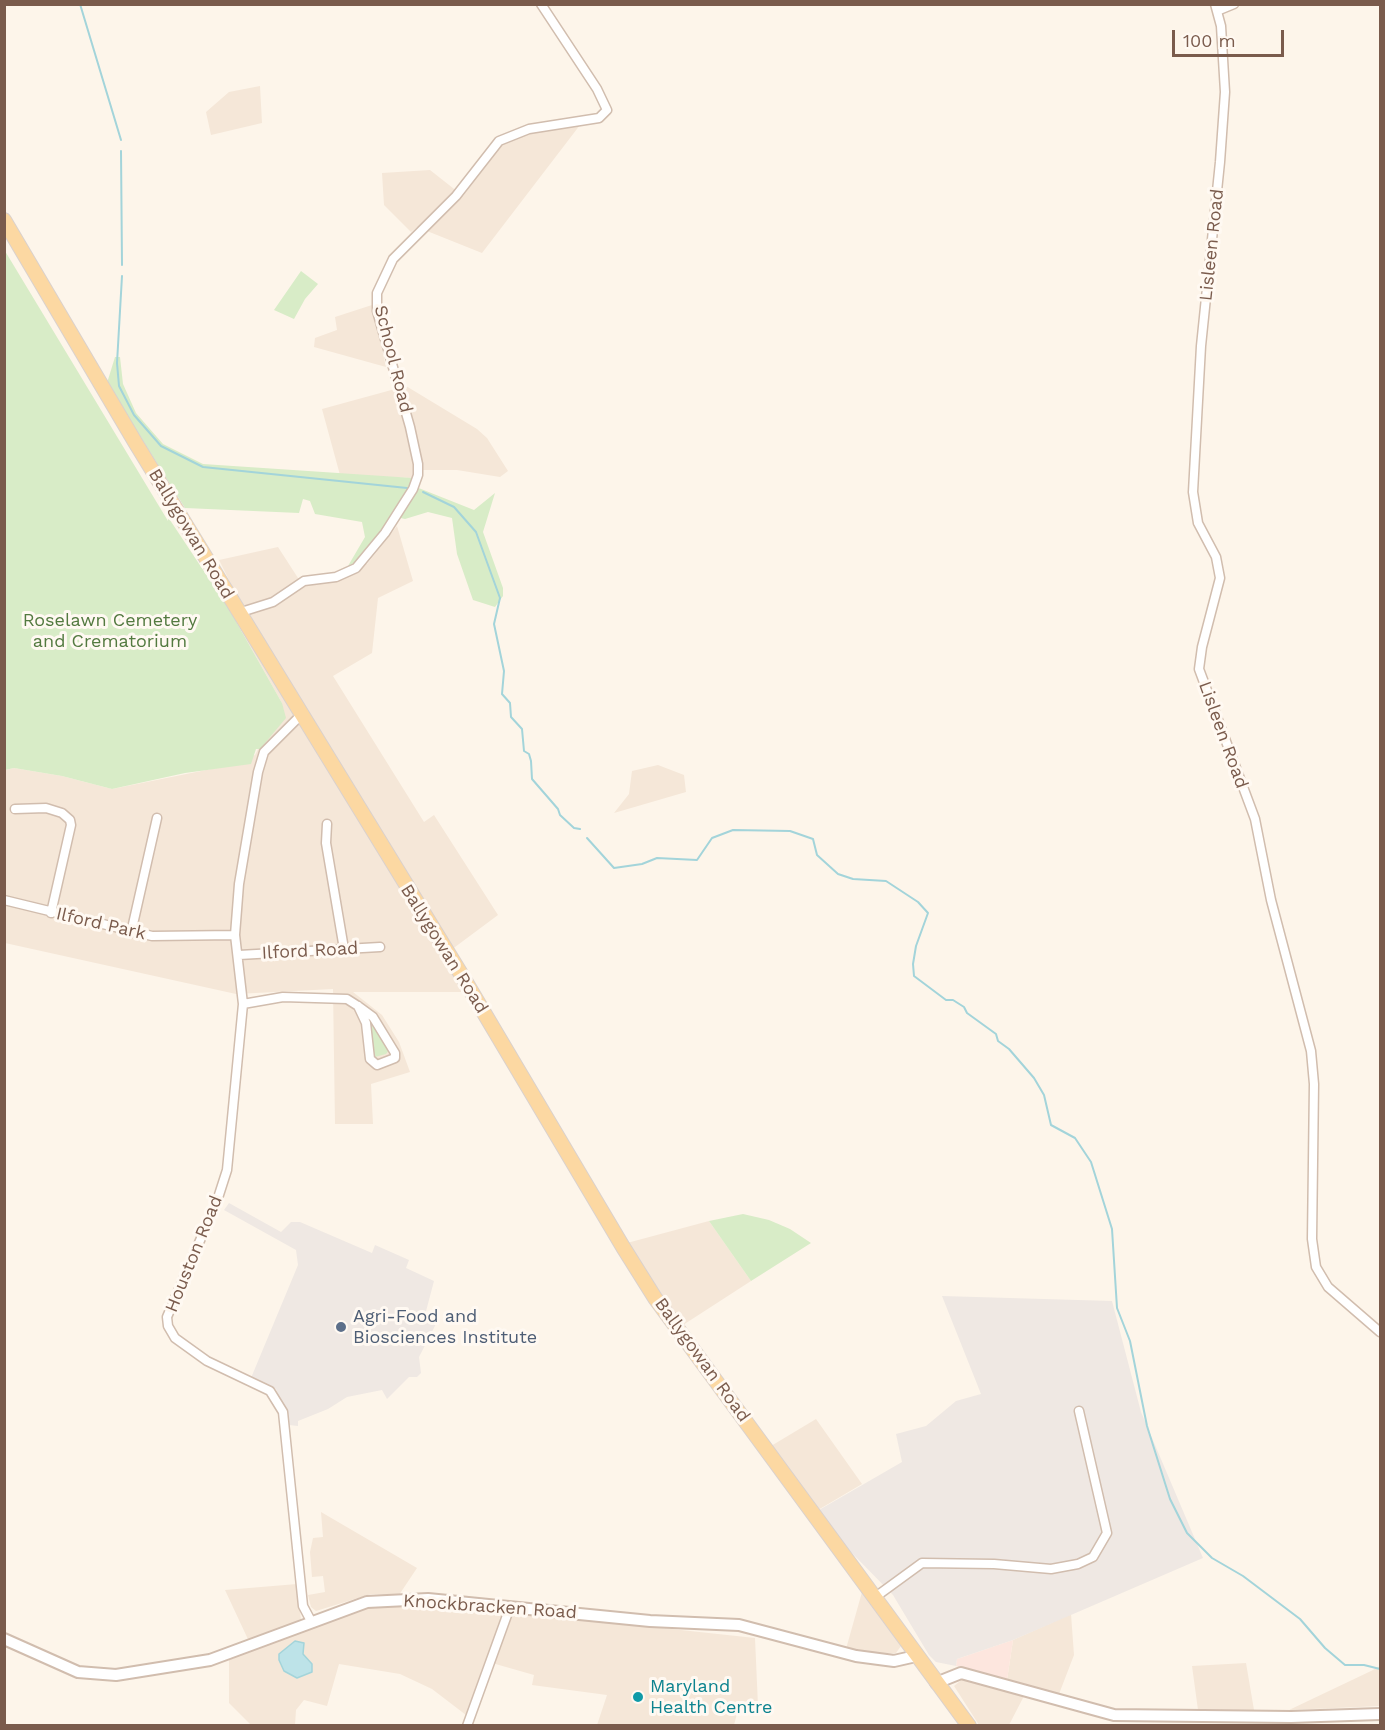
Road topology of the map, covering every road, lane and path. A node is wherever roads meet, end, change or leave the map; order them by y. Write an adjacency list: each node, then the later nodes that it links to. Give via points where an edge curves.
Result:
1 (542, 4): 5 (street, School Road, via 607,110 598,118 529,129 499,141 456,196 393,259 377,292 377,311 412,436 418,475 413,489 385,533 356,568 336,577 304,581 273,602)
2 (1234, 4): 3 (street)
3 (1216, 8): 19 (street, Lisleen Road, via 1224,54 1225,92 1201,346 1193,492 1198,523 1216,557 1220,579 1199,669 1255,819 1271,900 1311,1051 1312,1239 1316,1267 1328,1287)
4 (4, 220): 5 (main road, Ballygowan Road)
5 (238, 613): 6 (main road, Ballygowan Road)
6 (301, 715): 13 (street, Houston Road, via 275,739 261,760 247,829); 21 (main road, Ballygowan Road, via 650,1288)
7 (15, 809): 11 (street, via 46,808 70,820)
8 (157, 818): 12 (street)
9 (327, 824): 15 (street, via 326,843)
10 (4, 900): 11 (street, Ilford Park)
11 (51, 913): 12 (street, Ilford Park)
12 (131, 933): 13 (street, Ilford Park)
13 (235, 935): 16 (street, Houston Road)
14 (380, 947): 15 (street, Ilford Road)
15 (344, 949): 16 (street, Ilford Road)
16 (239, 956): 17 (street, Houston Road)
17 (243, 1004): 18 (street, via 321,996 347,999); 23 (street, Houston Road, via 227,1170 170,1306 168,1326 174,1338 207,1361 275,1395 285,1423 303,1606)
18 (358, 1006): 18 (street, via 373,1017 395,1058 377,1065 370,1059 366,1023)
19 (1380, 1332)
20 (1079, 1411): 21 (street, via 1107,1533 1093,1557 1051,1569 922,1563)
21 (874, 1598): 25 (main road, Ballygowan Road)
22 (510, 1606): 23 (street, Knockbracken Road, via 402,1599 367,1602); 25 (street, Knockbracken Road, via 650,1621 731,1624 856,1656 894,1661); 28 (street)
23 (311, 1621): 24 (street, Knockbracken Road, via 210,1660 116,1675 78,1672)
24 (4, 1640)
25 (916, 1656): 26 (main road, Ballygowan Road)
26 (936, 1683): 27 (street, via 962,1673 1125,1716); 29 (main road, Ballygowan Road)
27 (1380, 1714)
28 (467, 1725)
29 (969, 1725)

